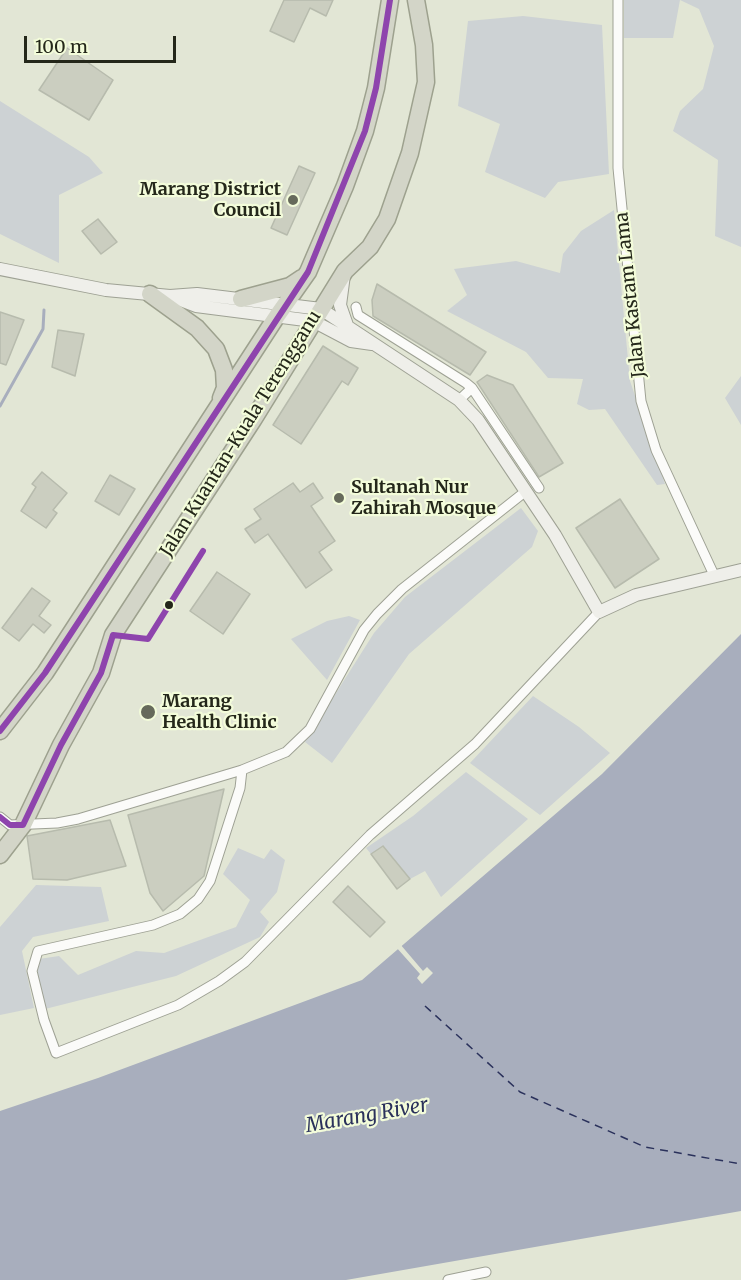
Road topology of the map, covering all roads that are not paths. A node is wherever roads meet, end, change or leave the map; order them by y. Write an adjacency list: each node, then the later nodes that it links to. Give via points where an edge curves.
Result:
1 (390, 0): 6 (highway, Jalan Kuantan-Kuala Terengganu, via 365,131)
2 (416, 0): 5 (highway, Jalan Kuantan-Kuala Terengganu, via 426,82 410,153 387,219 370,247)
3 (618, 0): 21 (street, Jalan Kastam Lama, via 618,168 641,401 656,450)
4 (0, 269): 7 (street, via 106,290)
5 (345, 271): 12 (highway, Jalan Kuantan-Kuala Terengganu); 13 (street, via 340,305)
6 (308, 272): 9 (highway, via 290,286); 11 (highway, Jalan Kuantan-Kuala Terengganu)
7 (150, 294): 8 (street); 17 (highway, via 197,328 216,350 225,384)
8 (170, 296): 9 (street, via 197,294); 11 (street, via 196,306)
9 (241, 299): 11 (street)
10 (356, 308): 15 (street, via 358,315)
11 (281, 310): 12 (street); 17 (highway, Jalan Kuantan-Kuala Terengganu)
12 (317, 315): 13 (street); 14 (street, via 351,340); 26 (highway, Jalan Kuantan-Kuala Terengganu, via 254,420 113,635 100,673)
13 (347, 325): 14 (street)
14 (372, 344): 16 (street)
15 (472, 388): 16 (street); 18 (street)
16 (459, 400): 19 (street, via 490,435)
17 (216, 410): 23 (highway, Jalan Kuantan-Kuala Terengganu, via 45,673)
18 (539, 488)
19 (526, 491): 22 (street); 24 (street, via 402,589 377,614 300,741 285,752)
20 (741, 570): 21 (street)
21 (714, 575): 22 (street, via 636,595)
22 (599, 612): 24 (street, via 476,744 370,835 245,962 197,996 56,1053 32,970 38,951 153,925 180,914 198,899 210,881 240,788)
23 (0, 731)
24 (242, 770): 26 (street, via 78,819)
25 (0, 817): 26 (street, via 10,825)
26 (22, 825): 27 (highway, Jalan Kuantan-Kuala Terengganu)
27 (0, 855)
28 (486, 1272): 29 (street)
29 (448, 1280)

